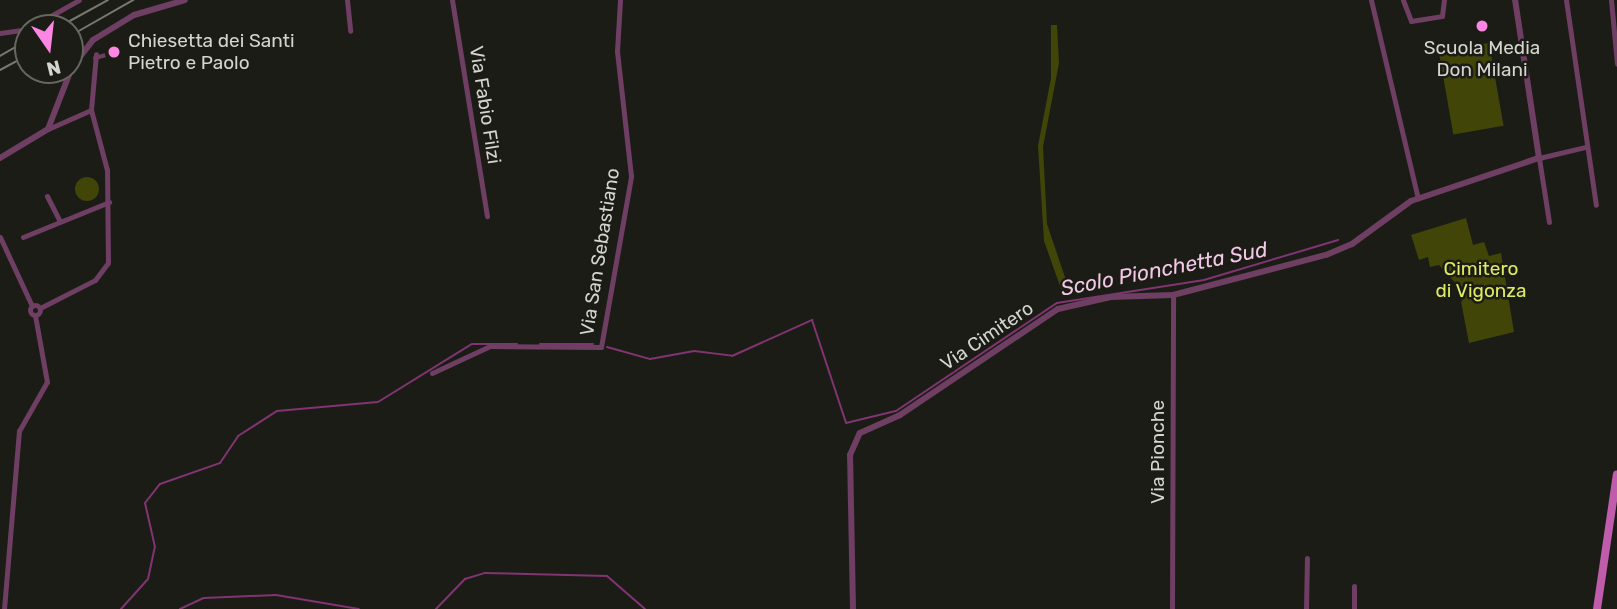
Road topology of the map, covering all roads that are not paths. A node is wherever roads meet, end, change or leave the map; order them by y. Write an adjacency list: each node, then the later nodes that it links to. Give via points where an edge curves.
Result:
1 (79, 0): 12 (street)
2 (184, 0): 18 (street, via 134,15 93,40 72,67)
3 (347, 0): 13 (street)
4 (452, 0): 26 (street, Via Fabio Filzi)
5 (620, 0): 35 (street, Via San Sebastiano, via 617,51 631,176 601,347 490,346)
6 (1371, 0): 23 (street)
7 (1403, 0): 8 (street, via 1411,22 1442,16)
8 (1444, 0)
9 (1516, 0): 21 (street)
10 (1566, 0): 19 (street)
11 (1611, 0): 16 (street)
12 (54, 14)
13 (350, 31)
14 (106, 55): 15 (street)
15 (96, 56): 17 (street)
16 (1617, 64)
17 (91, 110): 18 (street); 24 (street, via 102,137)
18 (48, 130): 20 (street)
19 (1585, 147): 21 (street, Via Cimitero); 25 (street)
20 (0, 158)
21 (1539, 158): 23 (street, Via Cimitero); 28 (street)
22 (47, 196): 27 (street)
23 (1418, 199): 31 (street, Via Cimitero, via 1337,251)
24 (109, 202): 27 (street); 33 (street, via 106,268)
25 (1596, 205)
26 (487, 216)
27 (59, 220): 30 (street)
28 (1549, 222)
29 (0, 237): 32 (street)
30 (23, 237)
31 (1173, 295): 40 (street, Via Cimitero, via 1111,297 1058,309 907,410 857,435 850,455); 41 (street, Via Pionche)
32 (32, 306): 33 (street); 34 (street)
33 (40, 308): 34 (street)
34 (36, 315): 39 (street, via 47,382 19,431)
35 (432, 373)
36 (1617, 474): 44 (main road)
37 (1307, 558): 42 (street)
38 (1354, 586): 43 (street)
39 (4, 609)
40 (853, 609)
41 (1172, 609)
42 (1306, 609)
43 (1354, 609)
44 (1597, 609)

